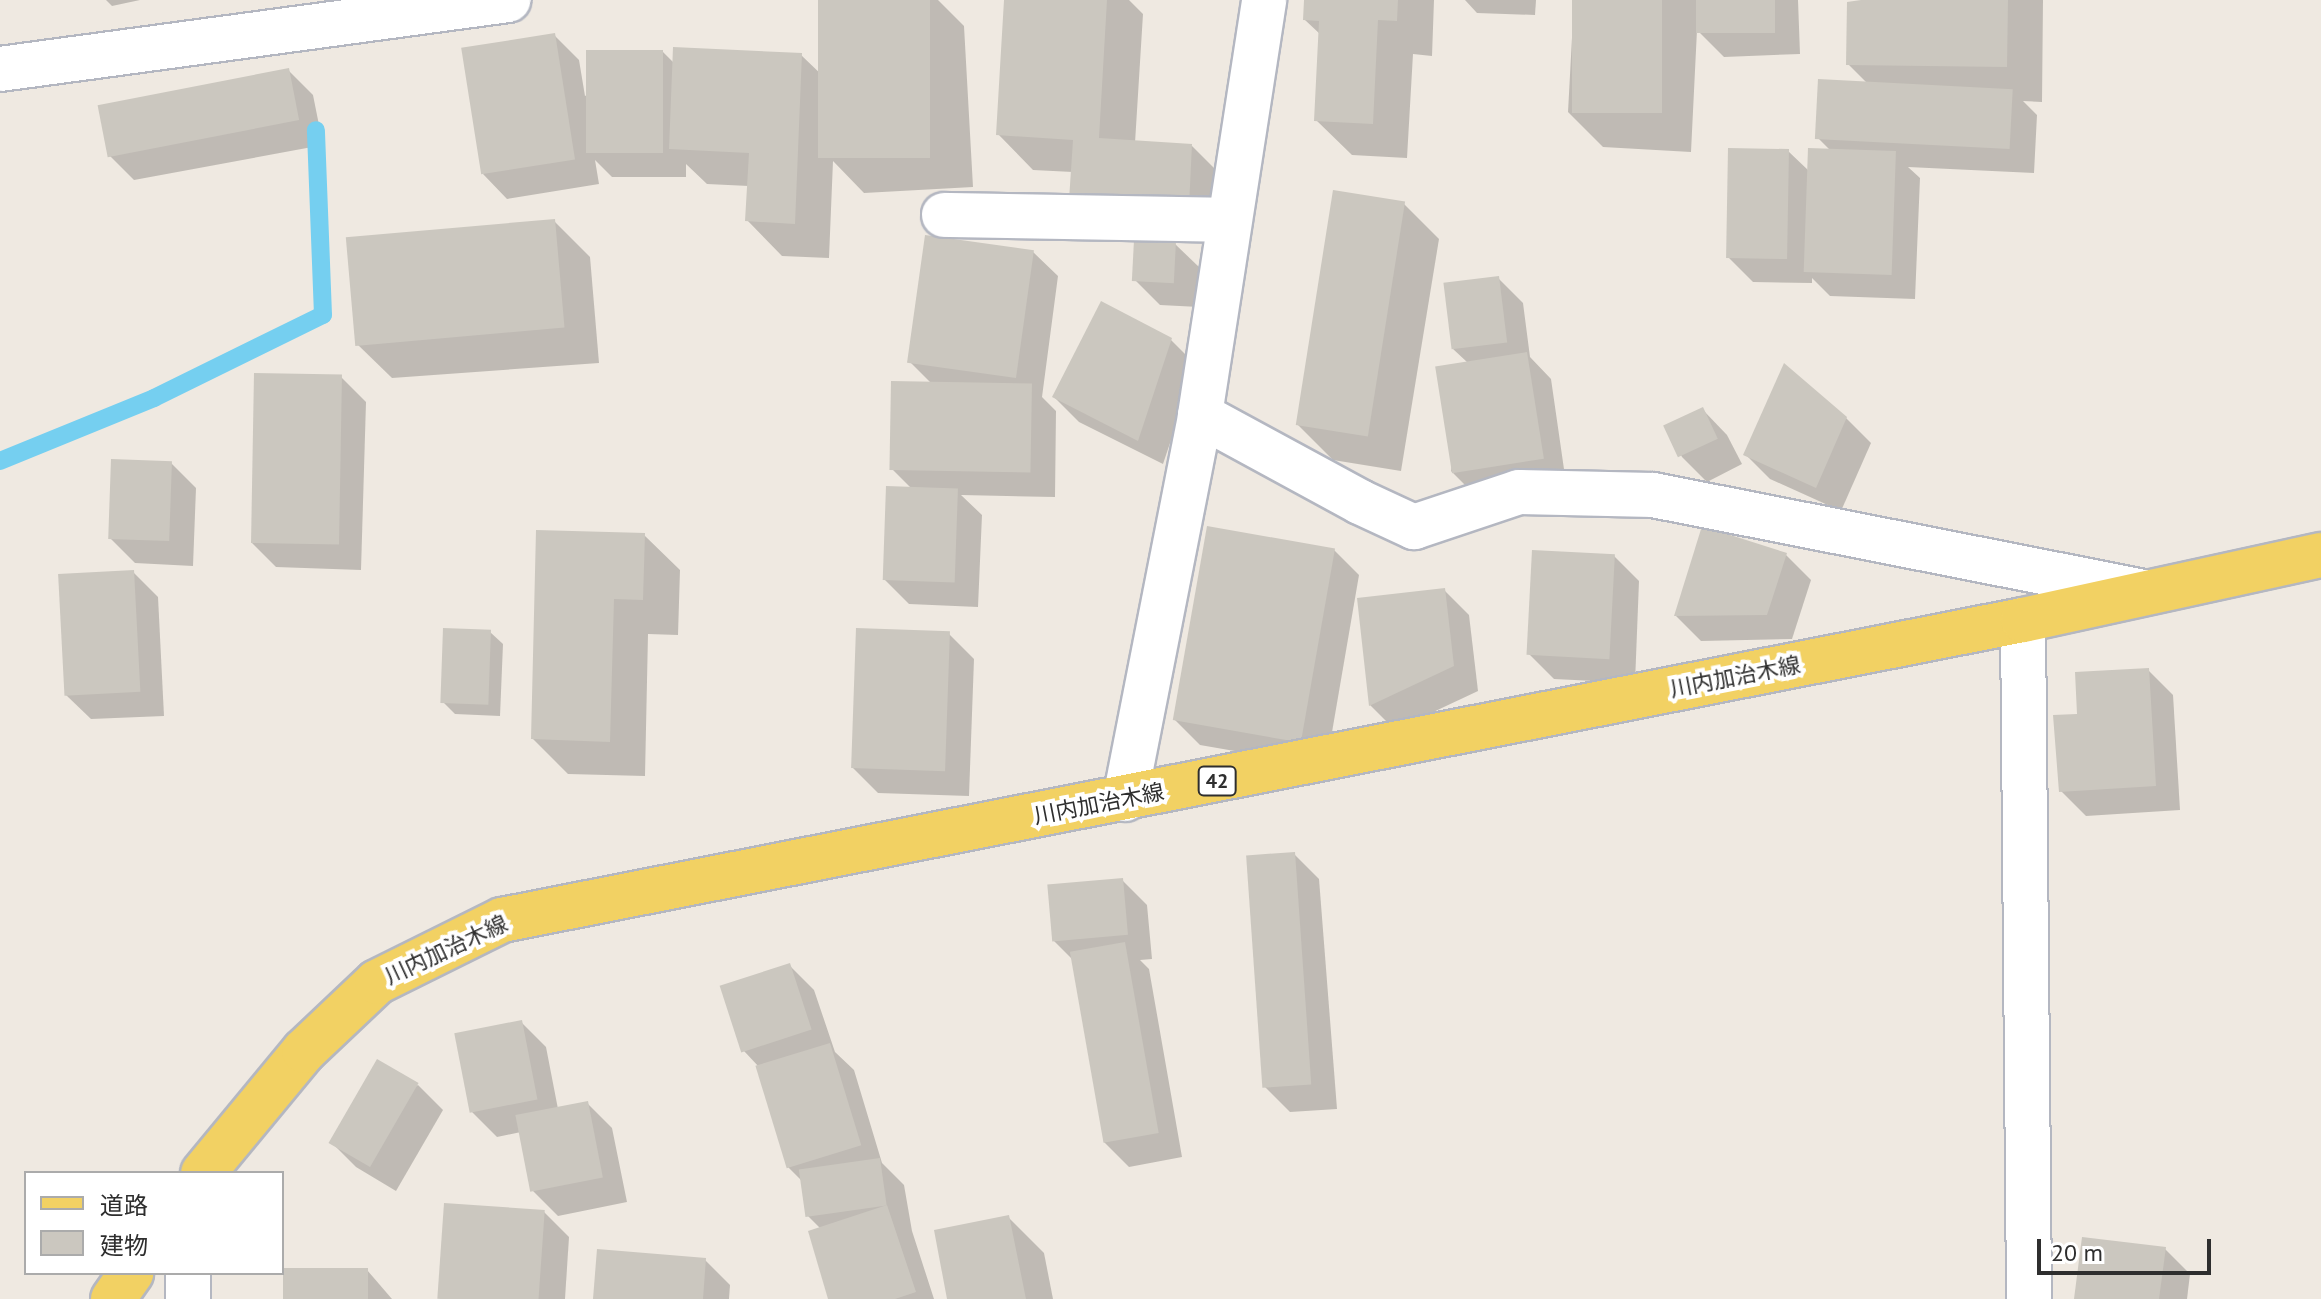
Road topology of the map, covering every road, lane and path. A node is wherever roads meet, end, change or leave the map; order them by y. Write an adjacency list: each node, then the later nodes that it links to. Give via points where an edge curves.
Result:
1 (508, 0): 3 (street)
2 (1264, 0): 5 (street)
3 (0, 69)
4 (944, 215): 5 (street)
5 (1228, 220): 6 (street)
6 (1200, 415): 8 (street, via 1414,527 1519,492 1653,495); 10 (street)
7 (2321, 555): 8 (main road, 川内加治木線 / 42)
8 (2144, 592): 9 (main road, 川内加治木線 / 42)
9 (2023, 620): 10 (main road, 川内加治木線 / 42); 16 (street)
10 (1125, 799): 11 (main road, 川内加治木線 / 42, via 502,920 377,982 304,1051)
11 (205, 1171)
12 (130, 1275): 14 (main road)
13 (188, 1275): 15 (street)
14 (113, 1299)
15 (188, 1299)
16 (2029, 1299)

